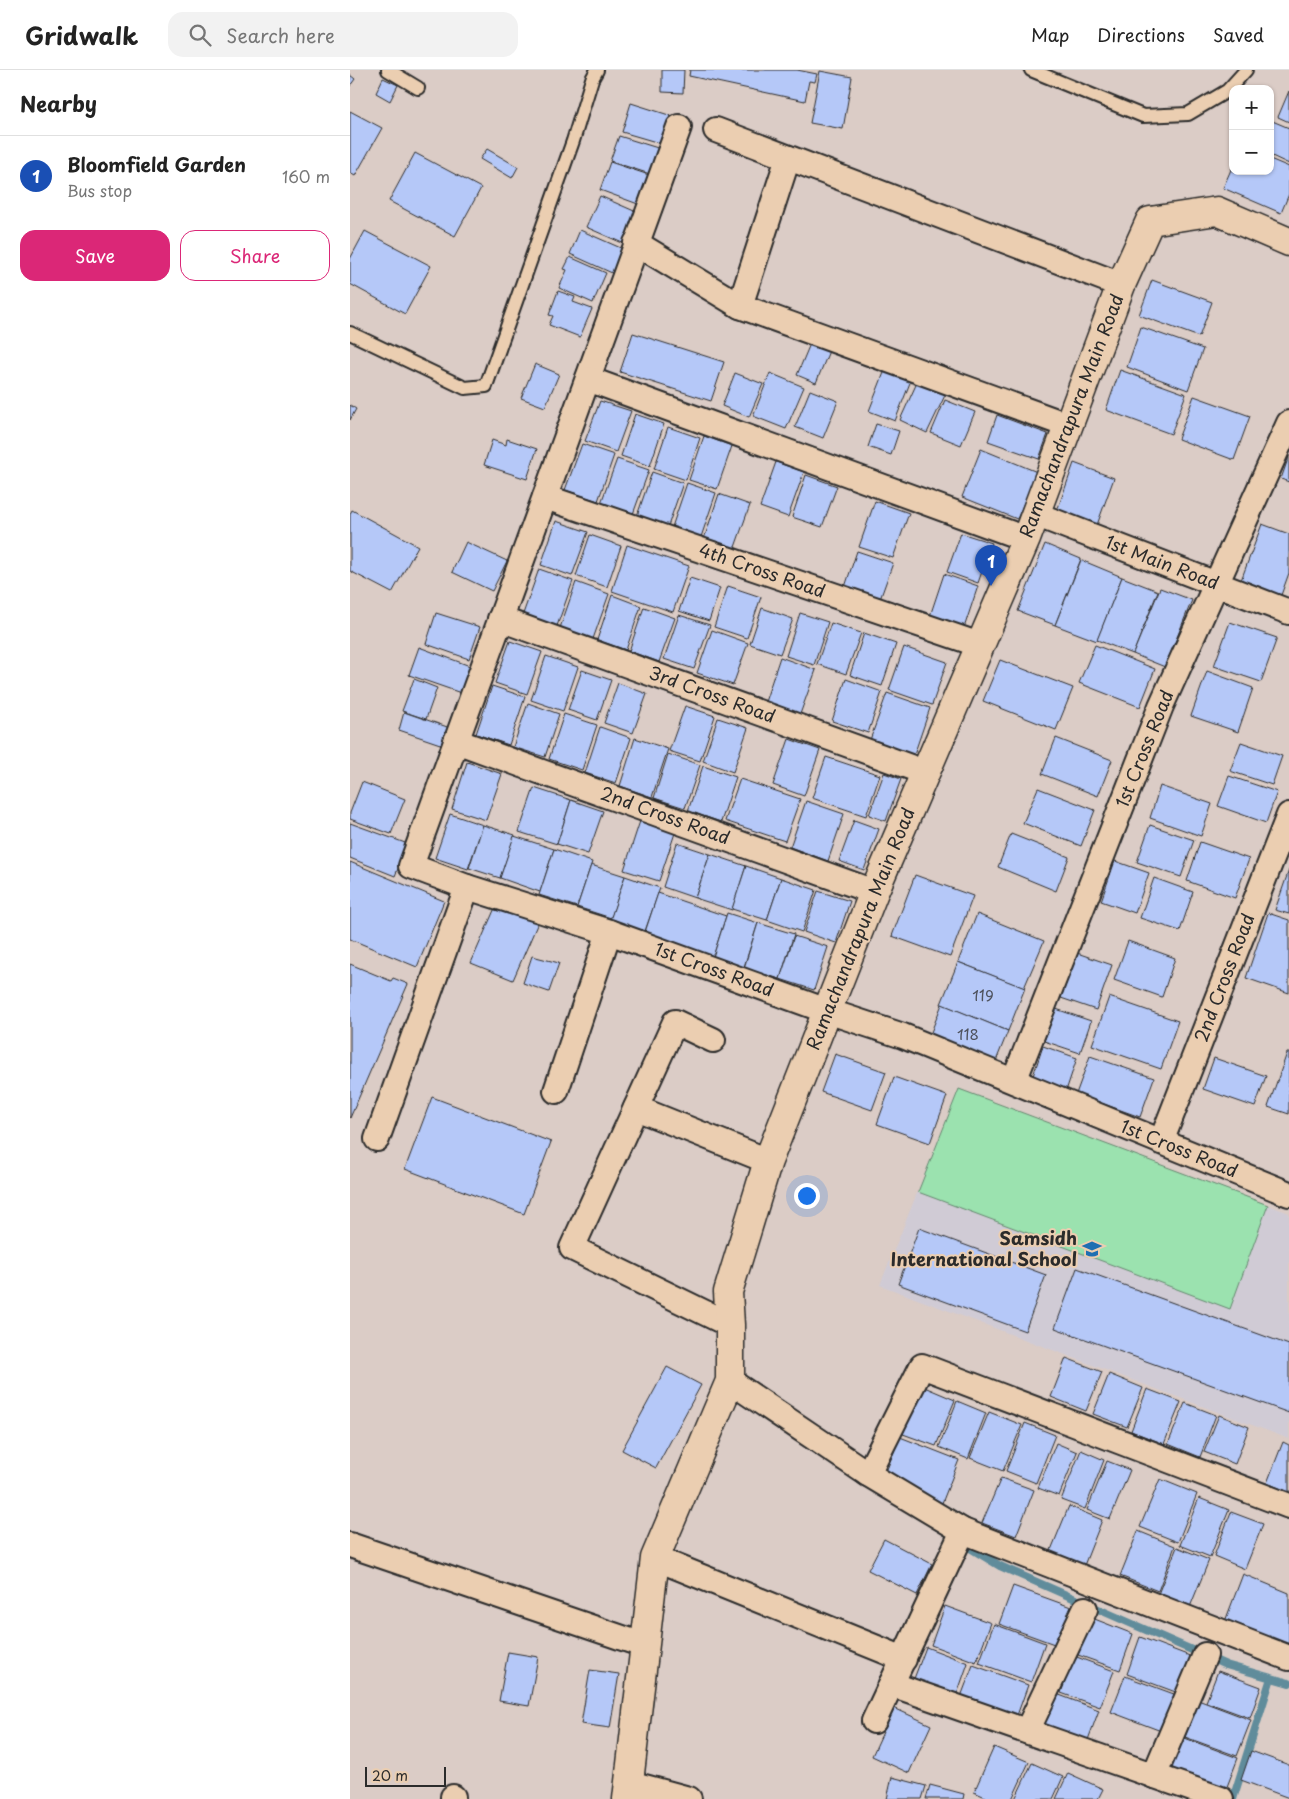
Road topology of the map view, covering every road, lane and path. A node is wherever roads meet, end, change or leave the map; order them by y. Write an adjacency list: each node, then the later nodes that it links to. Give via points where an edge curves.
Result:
1 (388, 70): 5 (lane)
2 (597, 70): 13 (lane, via 486,386 465,388)
3 (1031, 70): 4 (lane, via 1143,116 1188,114 1227,91)
4 (1246, 70)
5 (418, 88)
6 (679, 127): 10 (street)
7 (716, 130): 8 (street)
8 (788, 158): 11 (street); 12 (street)
9 (1289, 242): 11 (street, Ramachandrapura Main Road, via 1217,211 1150,221)
10 (636, 243): 12 (street); 14 (street)
11 (1121, 285): 16 (street, Ramachandrapura Main Road)
12 (740, 306): 16 (street)
13 (350, 333)
14 (588, 379): 17 (street); 18 (street, 1st Main Road)
15 (1289, 423): 19 (street, 1st Cross Road)
16 (1067, 425): 18 (street, Ramachandrapura Main Road)
17 (544, 497): 21 (street); 22 (street, 4th Cross Road)
18 (1030, 527): 19 (street, 1st Main Road); 22 (street, Ramachandrapura Main Road)
19 (1216, 584): 20 (street, 1st Main Road); 31 (street, 1st Cross Road, via 1161,706)
20 (1289, 612)
21 (500, 619): 23 (street); 24 (street, 3rd Cross Road)
22 (980, 645): 24 (street, Ramachandrapura Main Road)
23 (456, 741): 26 (street, 1st Cross Road, via 411,866); 27 (street, 2nd Cross Road)
24 (924, 772): 27 (street, Ramachandrapura Main Road)
25 (1289, 815): 35 (street, 2nd Cross Road)
26 (467, 887): 28 (street, 1st Cross Road); 34 (street)
27 (874, 892): 29 (street, Ramachandrapura Main Road)
28 (609, 932): 29 (street, 1st Cross Road); 32 (street)
29 (827, 1011): 31 (street, 1st Cross Road, via 903,1036); 36 (street, Ramachandrapura Main Road)
30 (713, 1040): 33 (street, via 675,1022)
31 (1014, 1081): 35 (street, 1st Cross Road)
32 (556, 1091)
33 (636, 1108): 36 (street); 38 (street, via 572,1248)
34 (377, 1139)
35 (1161, 1142): 37 (street, 1st Cross Road)
36 (768, 1160): 38 (street, Ramachandrapura Main Road, via 728,1292)
37 (1289, 1194)
38 (730, 1325): 39 (street, Ramachandrapura Main Road)
39 (730, 1381): 40 (street); 44 (street, Ramachandrapura Main Road)
40 (868, 1474): 41 (street, via 922,1366); 42 (street)
41 (1289, 1506)
42 (963, 1531): 48 (street); 49 (street)
43 (350, 1545): 46 (street)
44 (655, 1558): 46 (street, Ramachandrapura Main Road); 49 (street)
45 (1085, 1609): 52 (street)
46 (646, 1646): 54 (street, Ramachandrapura Main Road)
47 (1205, 1656): 53 (street)
48 (1289, 1658)
49 (904, 1659): 50 (street)
50 (891, 1684): 51 (street); 52 (street)
51 (874, 1721)
52 (1027, 1732): 53 (street)
53 (1154, 1776): 56 (street)
54 (628, 1791): 55 (street)
55 (690, 1799)
56 (1221, 1799)

